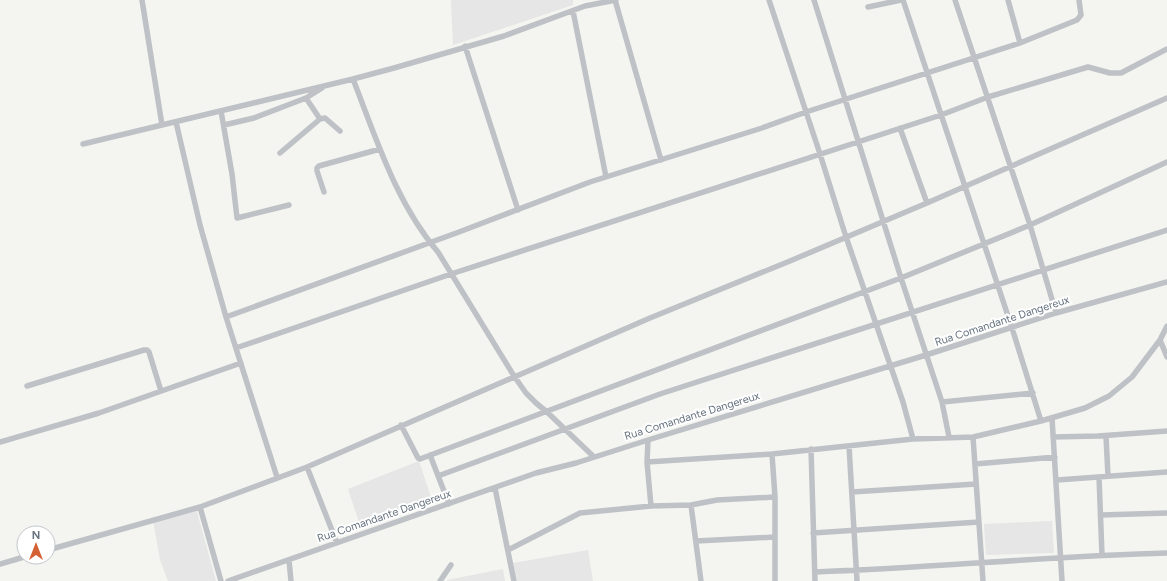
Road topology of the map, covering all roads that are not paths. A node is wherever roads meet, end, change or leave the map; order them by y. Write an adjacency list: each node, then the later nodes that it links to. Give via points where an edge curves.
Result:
1 (142, 0): 28 (street)
2 (615, 0): 9 (street); 37 (street)
3 (769, 0): 24 (street)
4 (814, 0): 22 (street)
5 (902, 0): 10 (street); 16 (street)
6 (955, 0): 15 (street)
7 (1008, 0): 12 (street)
8 (1079, 0): 12 (street, via 1081,16 1077,20)
9 (585, 3): 11 (street)
10 (868, 7)
11 (573, 11): 13 (street, via 504,36); 40 (street)
12 (1020, 43): 15 (street)
13 (465, 46): 17 (street); 45 (street)
14 (1167, 49): 19 (street, via 1121,73 1088,67)
15 (974, 57): 16 (street); 19 (street)
16 (926, 72): 22 (street); 25 (street)
17 (353, 78): 18 (street); 34 (street)
18 (325, 85): 20 (street); 23 (street)
19 (988, 97): 25 (street); 39 (street)
20 (306, 98): 26 (street); 29 (street, via 254,118)
21 (1167, 98): 39 (street)
22 (844, 100): 24 (street); 32 (street)
23 (221, 111): 27 (street); 29 (street)
24 (806, 112): 36 (street); 37 (street)
25 (941, 115): 30 (street); 41 (street)
26 (320, 119): 31 (street, via 324,118); 35 (street)
27 (176, 122): 28 (street); 60 (street, via 200,225)
28 (162, 125): 33 (street)
29 (224, 125): 44 (street, via 237,218)
30 (900, 128): 32 (street); 43 (street)
31 (340, 131)
32 (857, 141): 36 (street); 46 (street)
33 (83, 144)
34 (380, 149): 42 (street, via 316,168); 50 (street, via 407,207)
35 (280, 153)
36 (820, 154): 49 (street); 53 (street)
37 (661, 160): 40 (street)
38 (1167, 162): 47 (street)
39 (1010, 165): 41 (street); 47 (street)
40 (606, 177): 45 (street)
41 (964, 186): 43 (street); 51 (street)
42 (324, 192)
43 (927, 203): 46 (street)
44 (289, 205)
45 (518, 210): 50 (street)
46 (883, 222): 49 (street); 54 (street)
47 (1030, 225): 51 (street); 52 (street)
48 (1167, 230): 52 (street)
49 (846, 237): 57 (street); 70 (street)
50 (430, 242): 53 (street); 60 (street)
51 (984, 244): 54 (street); 56 (street)
52 (1043, 270): 56 (street); 59 (street)
53 (452, 274): 65 (street); 70 (street)
54 (901, 278): 57 (street); 58 (street)
55 (1167, 282): 59 (street, Rua Comandante Dangereux)
56 (998, 285): 58 (street); 63 (street)
57 (864, 292): 61 (street); 75 (street)
58 (912, 313): 61 (street); 66 (street)
59 (1056, 313): 63 (street, Rua Comandante Dangereux)
60 (226, 317): 65 (street)
61 (876, 325): 69 (street); 79 (street, via 660,394)
62 (1167, 326): 64 (street)
63 (1012, 328): 66 (street, Rua Comandante Dangereux); 73 (street)
64 (1160, 340): 67 (street); 76 (street, via 1132,377 1109,396 1085,408)
65 (236, 348): 68 (street)
66 (926, 355): 69 (street, Rua Comandante Dangereux); 74 (street)
67 (1167, 357)
68 (241, 363): 72 (street); 100 (street)
69 (890, 366): 85 (street); 86 (street, Rua Comandante Dangereux)
70 (514, 376): 75 (street, via 526,393); 78 (street)
71 (27, 386): 72 (street, via 147,350)
72 (161, 391): 87 (street, via 99,413)
73 (1033, 393): 74 (street); 77 (street)
74 (942, 402): 82 (street)
75 (547, 412): 79 (street); 91 (street)
76 (1052, 418): 77 (street); 84 (street)
77 (1041, 421): 83 (street)
78 (401, 425): 91 (street, via 418,458); 96 (street)
79 (566, 430): 92 (street); 98 (street)
80 (1167, 431): 81 (street)
81 (1106, 436): 84 (street); 99 (street)
82 (949, 437): 83 (street); 85 (street)
83 (973, 437): 95 (street)
84 (1054, 437): 93 (street)
85 (913, 439): 88 (street)
86 (648, 440): 92 (street, Rua Comandante Dangereux); 94 (street)
87 (0, 442)
88 (848, 446): 89 (street); 105 (street)
89 (812, 450): 90 (street); 115 (street)
90 (772, 454): 94 (street); 106 (street)
91 (430, 455): 98 (street)
92 (594, 457): 104 (street, Rua Comandante Dangereux, via 536,473)
93 (1055, 457): 95 (street); 102 (street)
94 (647, 462): 109 (street)
95 (975, 464): 103 (street)
96 (306, 467): 100 (street); 118 (street)
97 (1167, 472): 99 (street)
98 (438, 476): 107 (street)
99 (1108, 476): 101 (street)
100 (277, 477): 110 (street)
101 (1099, 477): 102 (street); 112 (street)
102 (1057, 480): 123 (street)
103 (976, 484): 105 (street); 113 (street)
104 (495, 488): 107 (street, Rua Comandante Dangereux); 120 (street)
105 (852, 492): 114 (street)
106 (775, 497): 108 (street, via 717,500); 116 (street)
107 (449, 504): 118 (street, Rua Comandante Dangereux)
108 (692, 505): 109 (street); 117 (street)
109 (651, 506): 120 (street, via 580,513)
110 (200, 507): 119 (street); 132 (street)
111 (1167, 513): 112 (street)
112 (1101, 515): 122 (street)
113 (979, 522): 114 (street); 126 (street)
114 (854, 530): 115 (street); 129 (street)
115 (813, 533): 130 (street)
116 (775, 537): 117 (street); 138 (street)
117 (696, 541): 137 (street)
118 (337, 543): 125 (street, Rua Comandante Dangereux)
119 (56, 548)
120 (508, 550): 136 (street)
121 (1167, 553): 122 (street)
122 (1102, 555): 123 (street)
123 (1060, 558): 126 (street); 142 (street)
124 (16, 559): 127 (street)
125 (289, 560): 131 (street, Rua Comandante Dangereux); 134 (street)
126 (982, 563): 129 (street); 141 (street)
127 (0, 564)
128 (451, 565): 135 (street)
129 (856, 570): 130 (street); 140 (street)
130 (815, 572): 139 (street)
131 (235, 580): 133 (street, Rua Comandante Dangereux)
132 (221, 581)
133 (228, 581)
134 (291, 581)
135 (440, 581)
136 (514, 581)
137 (701, 581)
138 (775, 581)
139 (814, 581)
140 (857, 581)
141 (983, 581)
142 (1062, 581)

